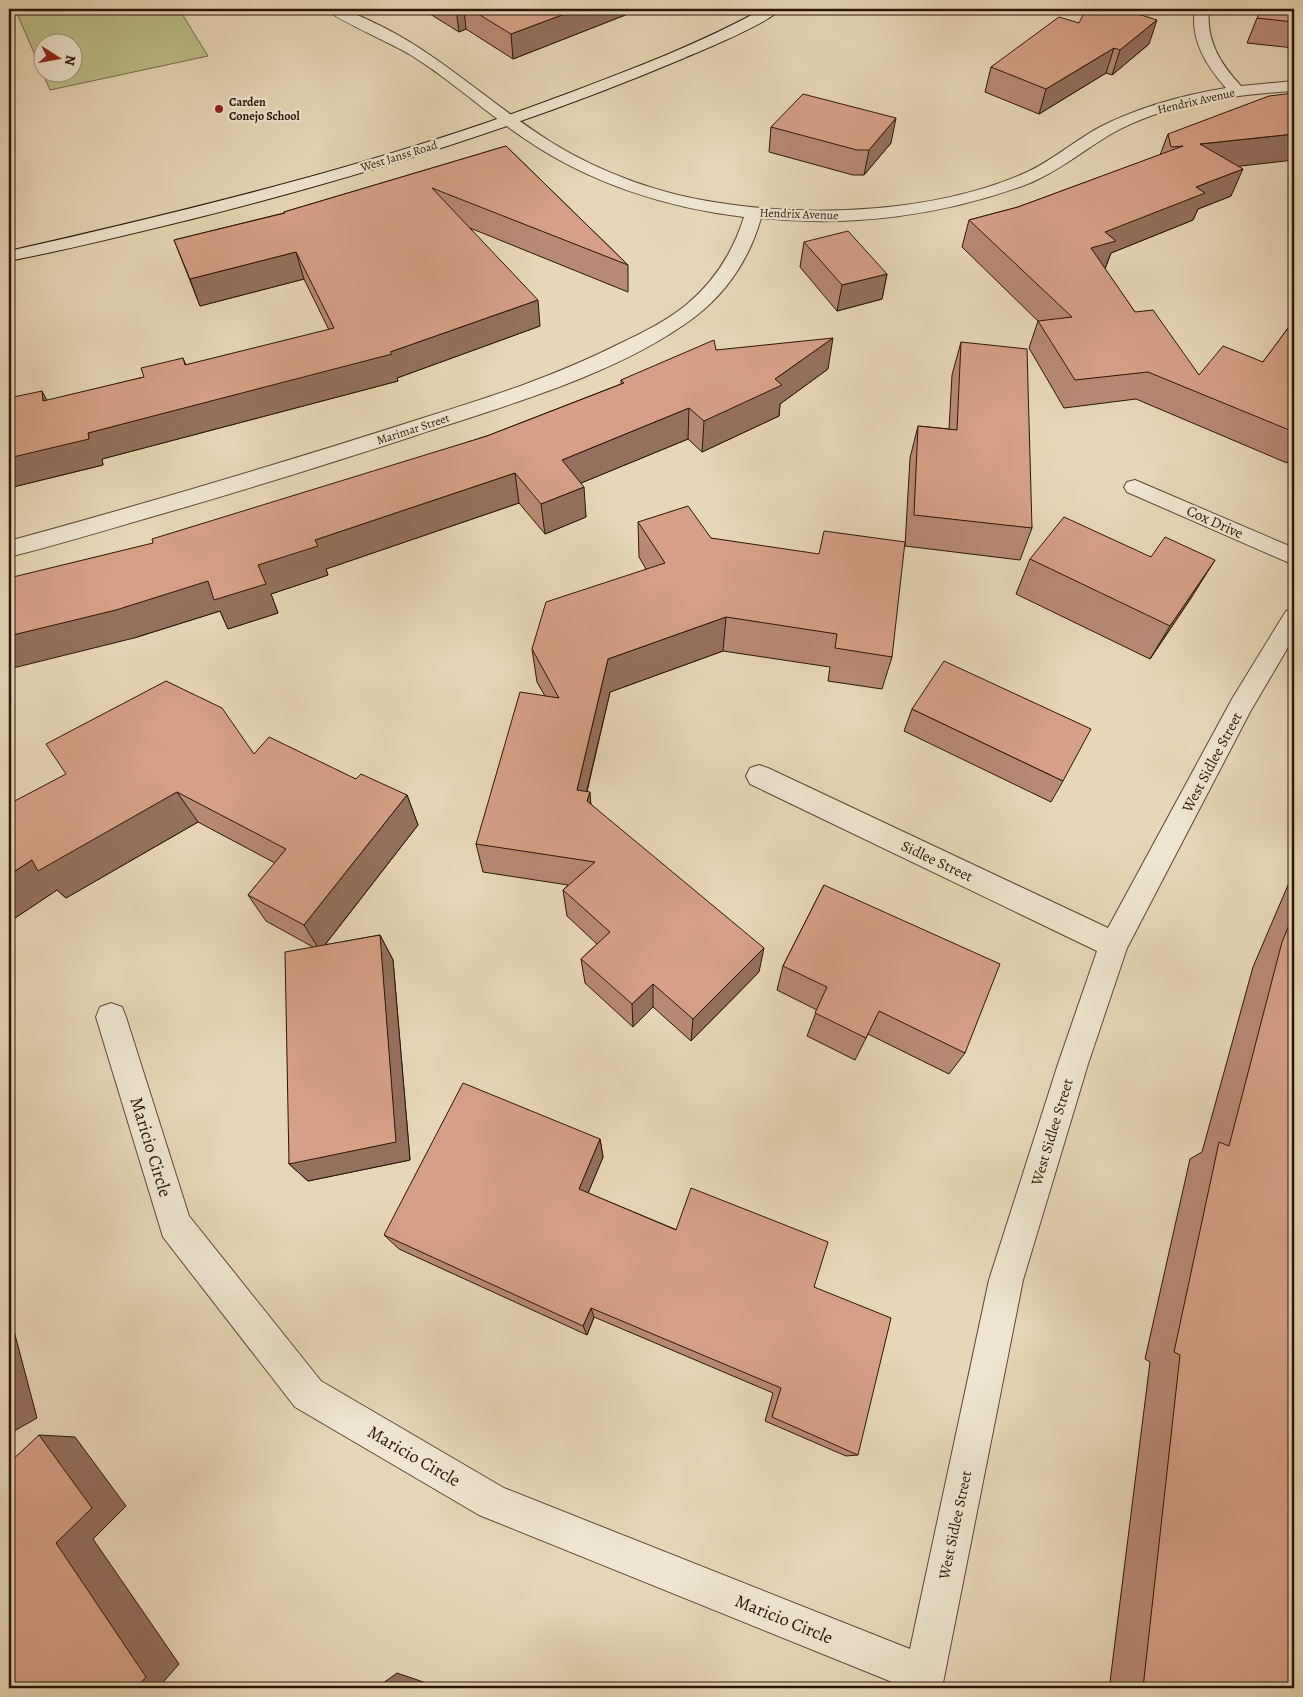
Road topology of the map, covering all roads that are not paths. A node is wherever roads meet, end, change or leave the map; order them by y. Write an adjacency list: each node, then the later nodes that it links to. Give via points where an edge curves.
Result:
1 (333, 9): 6 (street, Hendrix Avenue, via 414,50)
2 (773, 9): 6 (street, West Janss Road, via 674,57)
3 (1202, 9): 5 (street, via 1200,21 1206,50 1220,73)
4 (1294, 86): 5 (street, Hendrix Avenue)
5 (1237, 91): 7 (street, Hendrix Avenue, via 1132,118 1079,145 1024,180 920,208 858,215)
6 (508, 121): 7 (street, Hendrix Avenue, via 550,149 624,185 684,202); 8 (street, West Janss Road, via 269,194 156,224)
7 (754, 213): 10 (street, Marimar Street, via 746,244 727,275 694,308 598,364 476,409 301,466)
8 (9, 256)
9 (1135, 487): 11 (street, Cox Drive)
10 (9, 549)
11 (1294, 557)
12 (1294, 617): 14 (street, West Sidlee Street, via 1241,706)
13 (759, 776): 14 (street, Sidlee Street)
14 (1114, 945): 16 (street, West Sidlee Street, via 1073,1064 1006,1280)
15 (111, 1017): 16 (street, Maricio Circle, via 175,1225 308,1394 492,1502)
16 (924, 1681)

